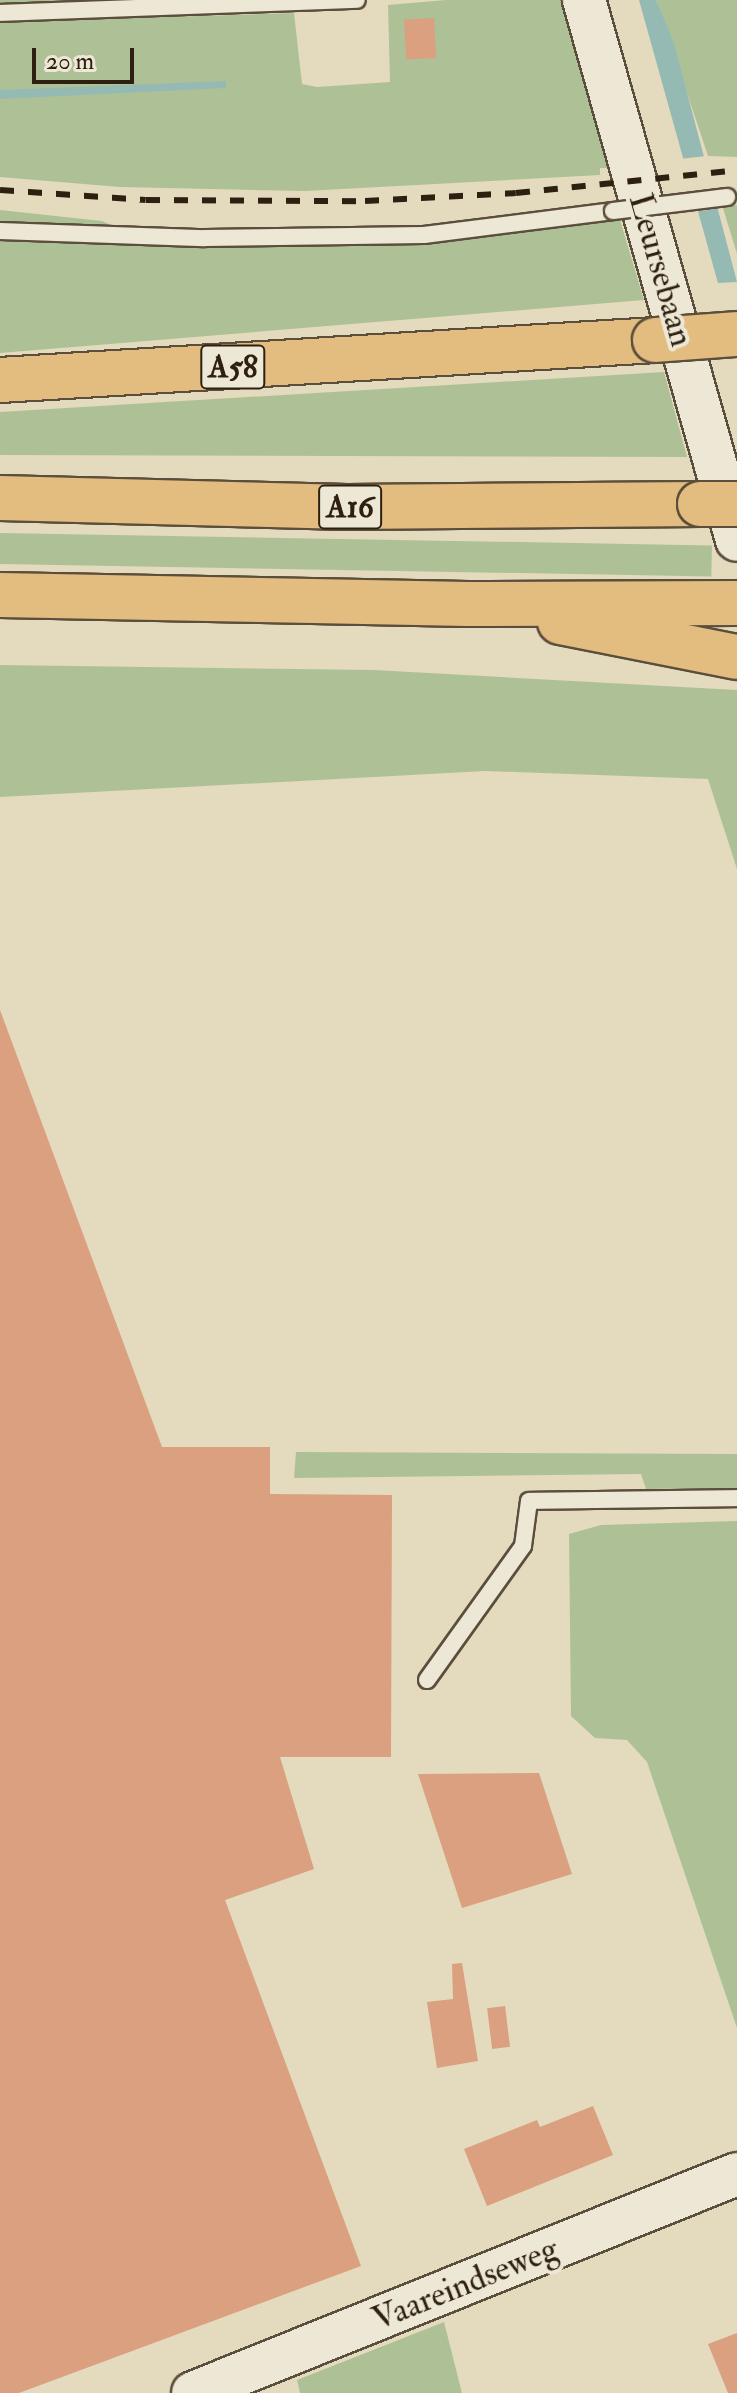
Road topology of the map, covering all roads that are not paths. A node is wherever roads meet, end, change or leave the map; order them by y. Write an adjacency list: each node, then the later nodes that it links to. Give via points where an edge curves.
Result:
1 (357, 0): 3 (lane)
2 (584, 0): 10 (street, Leursebaan)
3 (0, 13)
4 (732, 197): 5 (lane, bridge, via 411,235 205,238)
5 (0, 231)
6 (737, 334): 7 (highway, A58, bridge)
7 (0, 380)
8 (0, 498): 9 (highway, A16, via 347,507)
9 (719, 504)
10 (737, 540)
11 (0, 595): 13 (highway)
12 (733, 603): 13 (highway)
13 (468, 604): 14 (highway)
14 (737, 657)
15 (737, 1498): 16 (lane, via 529,1501 523,1546)
16 (427, 1680)
17 (737, 2174): 18 (street, Vaareindseweg)
18 (193, 2393)

